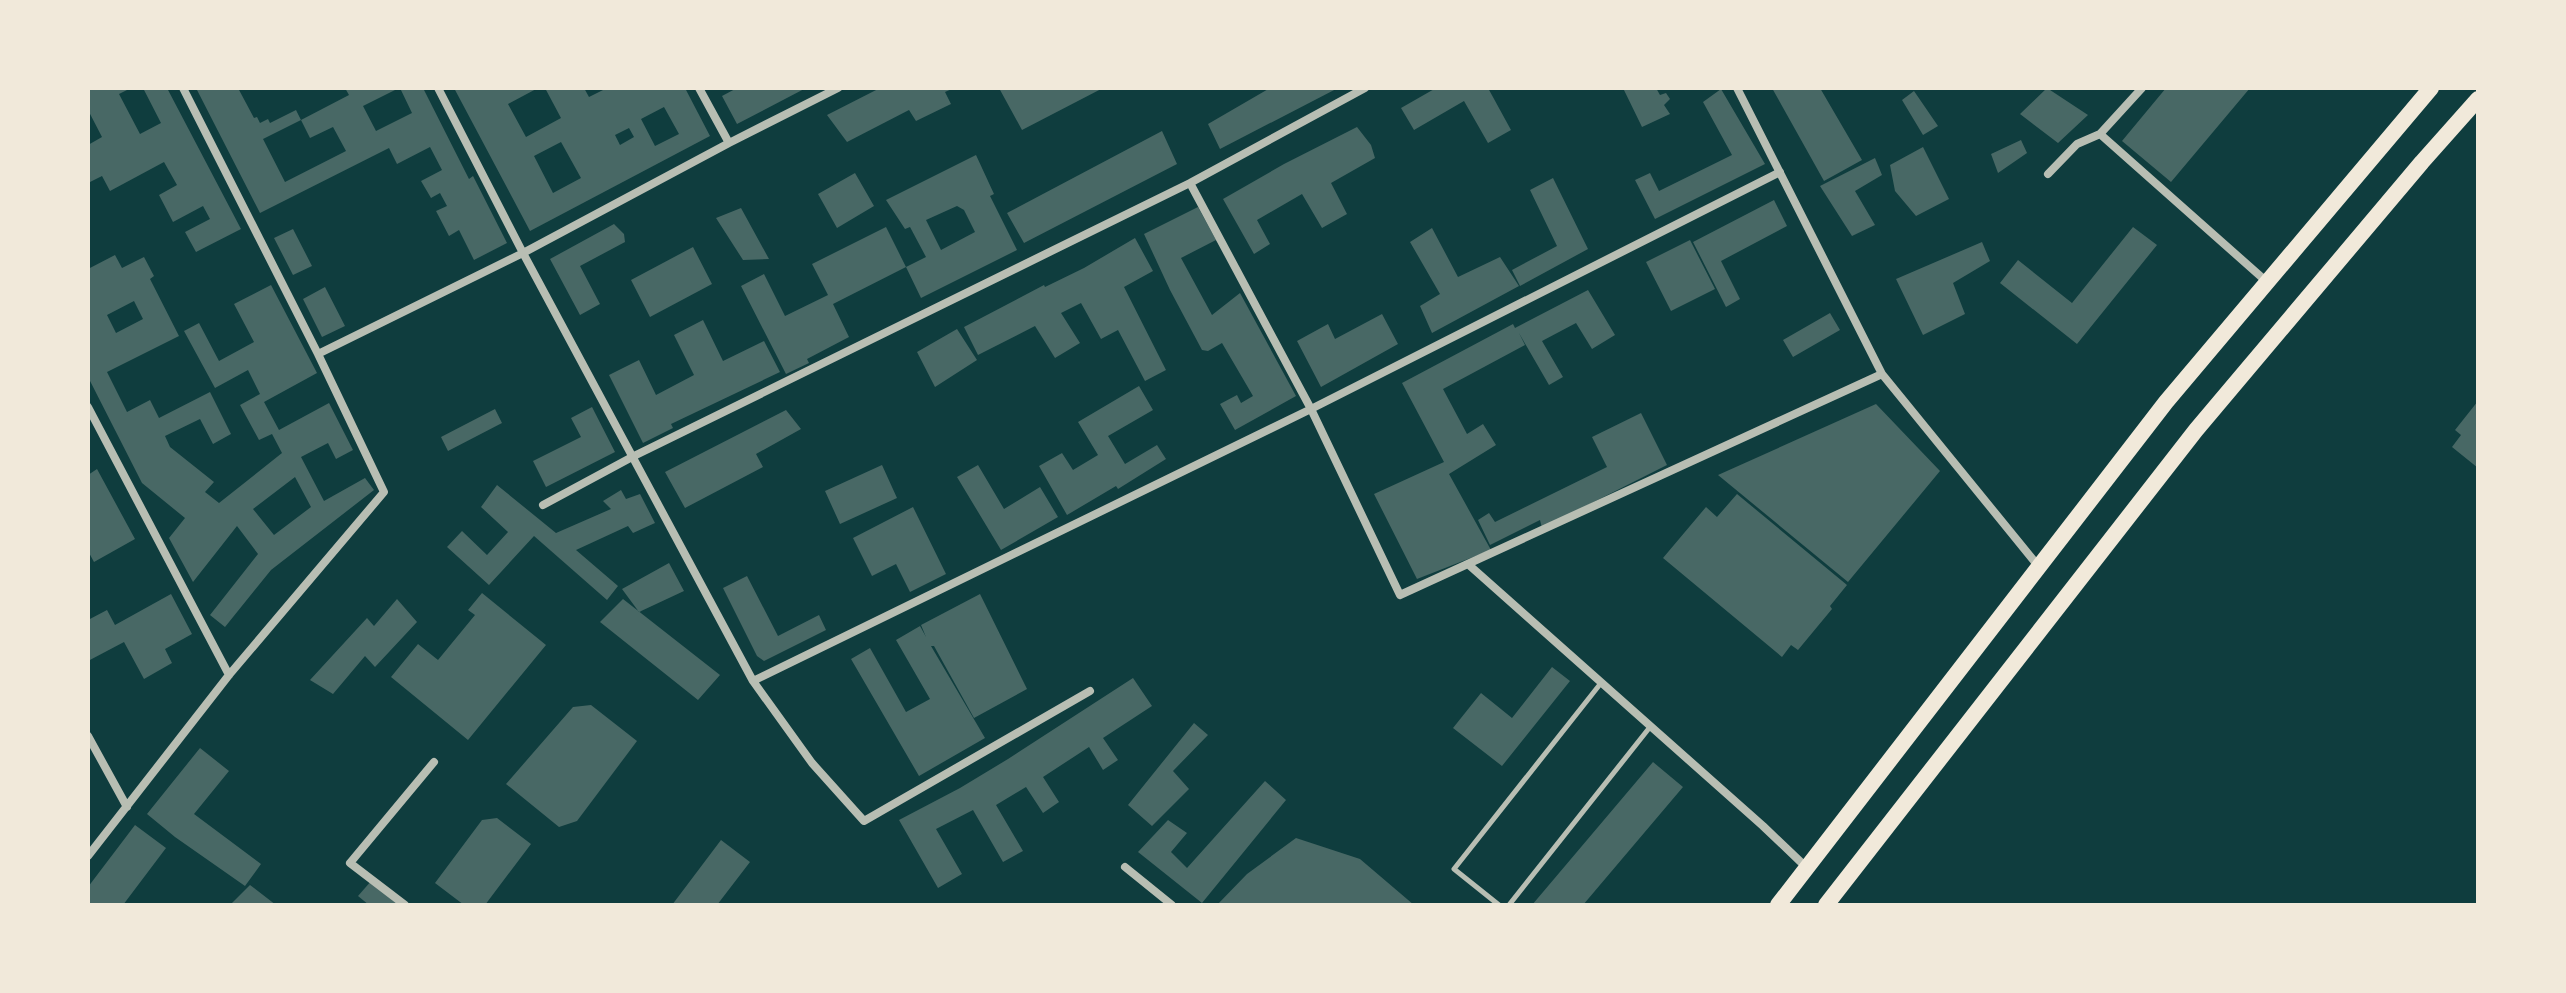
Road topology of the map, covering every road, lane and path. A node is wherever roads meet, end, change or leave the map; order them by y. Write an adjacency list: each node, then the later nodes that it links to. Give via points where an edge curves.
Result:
1 (183, 88): 17 (street)
2 (438, 88): 15 (street)
3 (699, 88): 11 (street)
4 (838, 88): 11 (street)
5 (1365, 88): 14 (street)
6 (1737, 88): 12 (street)
7 (2142, 88): 10 (street)
8 (2431, 88): 16 (highway)
9 (2478, 99): 41 (highway, via 2196,430)
10 (2100, 134): 13 (street, via 2077,144); 16 (street)
11 (729, 143): 15 (street)
12 (1780, 172): 18 (street); 20 (street)
13 (2048, 174)
14 (1190, 183): 20 (street); 21 (street)
15 (523, 253): 17 (street); 21 (street)
16 (2267, 282): 24 (highway)
17 (318, 354): 25 (street, via 384,492)
18 (1882, 374): 23 (street); 24 (street)
19 (88, 407): 25 (street)
20 (1311, 409): 23 (street, via 1400,595); 26 (street)
21 (634, 456): 22 (street); 26 (street)
22 (543, 505)
23 (1469, 565): 27 (street)
24 (2039, 567): 35 (highway)
25 (229, 675): 32 (street)
26 (753, 681): 28 (street, via 812,763 864,821)
27 (1601, 682): 29 (street); 38 (lane, via 1454,869)
28 (1090, 691)
29 (1650, 726): 35 (street); 39 (lane)
30 (88, 736): 32 (street)
31 (434, 762): 36 (street, via 350,863)
32 (127, 807): 33 (street)
33 (88, 856)
34 (1125, 867): 37 (street)
35 (1807, 868): 40 (highway)
36 (405, 905)
37 (1172, 905)
38 (1499, 905)
39 (1509, 905)
40 (1778, 905)
41 (1826, 905)

